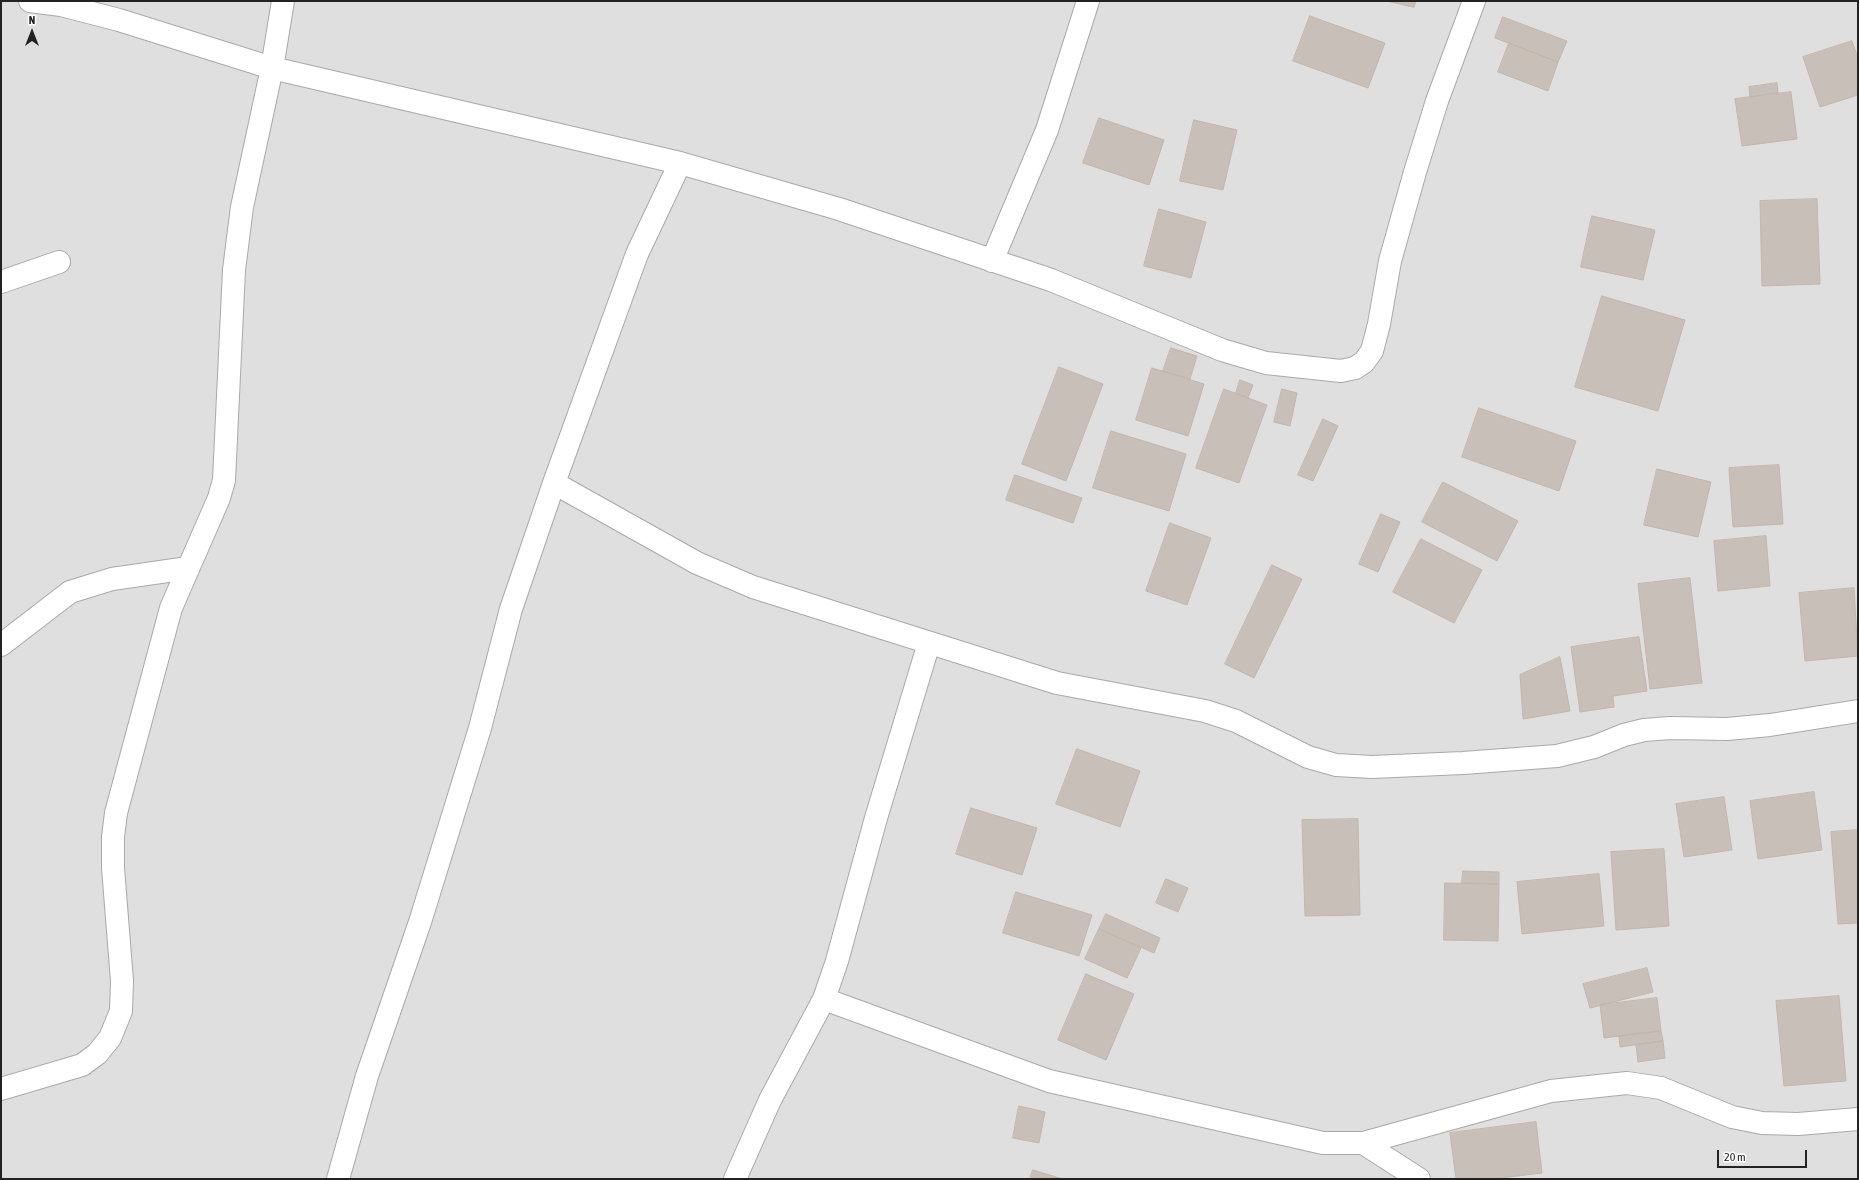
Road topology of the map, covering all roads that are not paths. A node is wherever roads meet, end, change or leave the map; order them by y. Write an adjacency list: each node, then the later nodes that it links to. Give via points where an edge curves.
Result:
1 (30, 1): 5 (street, via 61,5 119,20)
2 (283, 1): 5 (street)
3 (1088, 1): 7 (street, via 1047,130)
4 (1474, 1): 7 (street, via 1437,100 1415,172 1390,261 1380,324 1372,351 1364,362 1355,368 1341,371 1266,363 1222,350 1050,280)
5 (272, 68): 6 (street); 11 (street, via 242,207 234,270 224,480 219,498)
6 (680, 163): 7 (street, via 839,209); 10 (street, via 637,254)
7 (992, 261)
8 (59, 262): 9 (street)
9 (1, 282)
10 (554, 483): 12 (street, via 697,563 753,587); 19 (street, via 511,609 480,728 420,922 367,1076)
11 (188, 568): 13 (street, via 112,579 70,592); 16 (street, via 171,608 116,813 113,868 122,981 121,1012 110,1038 97,1054 82,1065)
12 (929, 643): 14 (street, via 1058,684 1205,711 1236,721 1308,757 1336,765 1372,767 1557,756 1644,730 1727,729); 15 (street)
13 (1, 645)
14 (1858, 711)
15 (824, 998): 18 (street, via 1048,1081 1323,1143); 20 (street, via 770,1100)
16 (1, 1089)
17 (1858, 1119): 18 (street, via 1798,1124 1762,1123 1732,1117 1661,1088 1627,1083 1551,1091)
18 (1363, 1143): 21 (street)
19 (338, 1179)
20 (735, 1179)
21 (1419, 1179)

